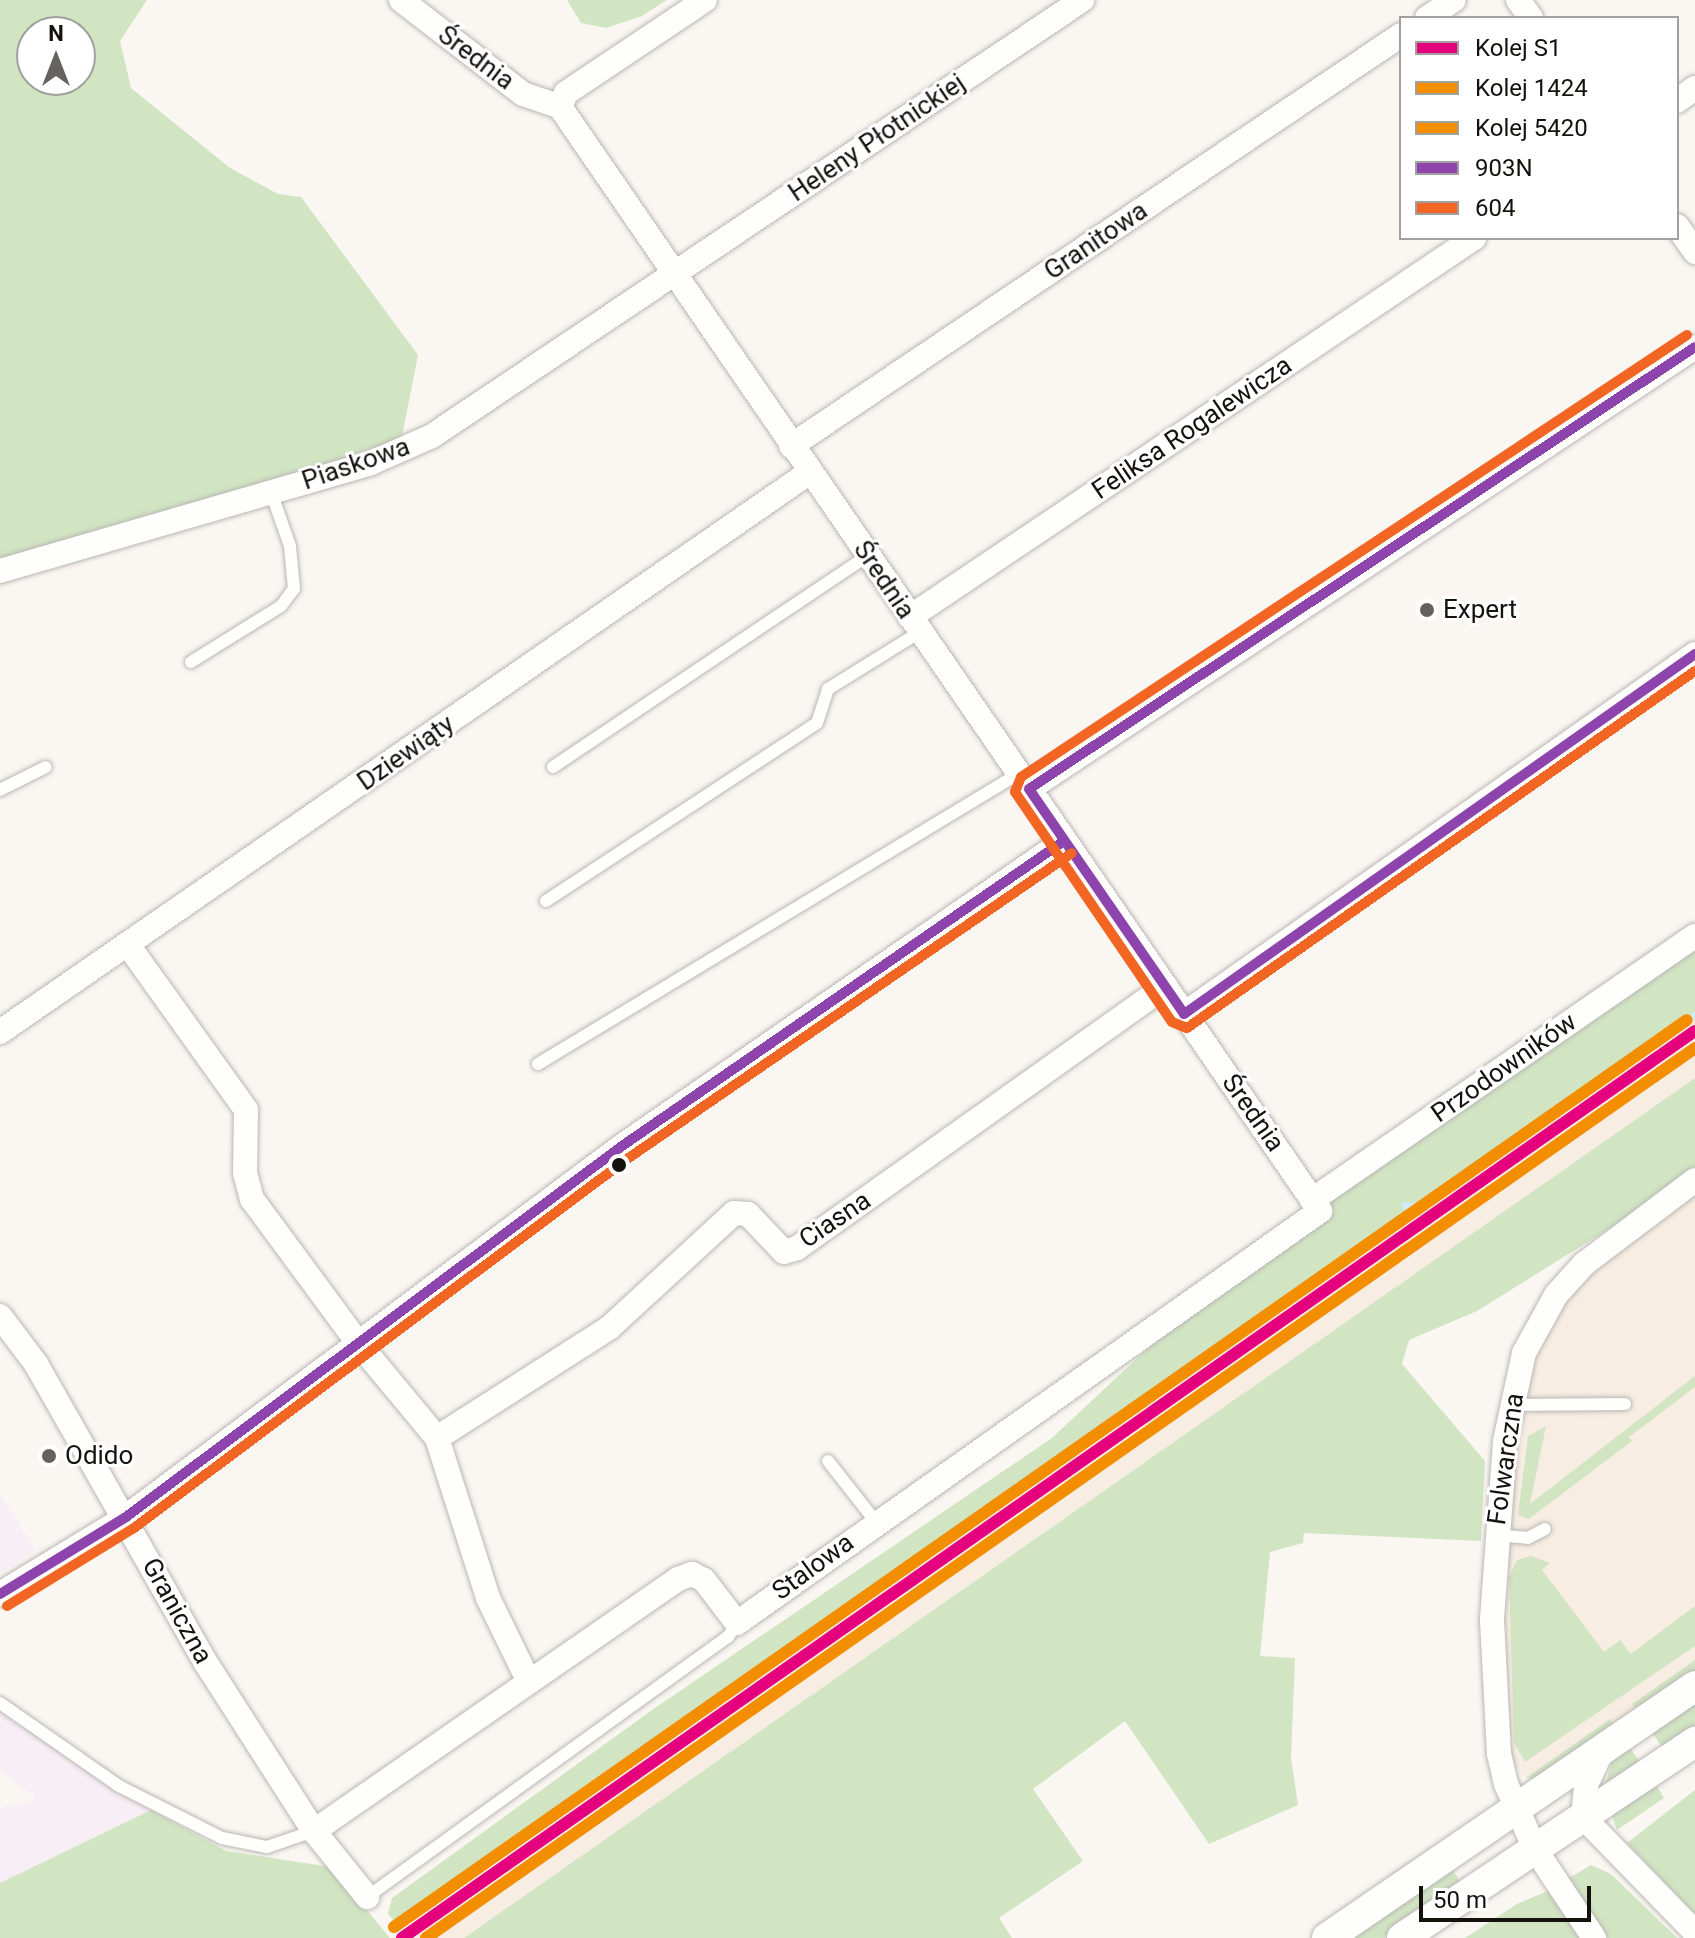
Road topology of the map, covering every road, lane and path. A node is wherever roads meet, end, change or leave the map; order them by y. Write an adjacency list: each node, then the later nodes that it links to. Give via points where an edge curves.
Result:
1 (401, 0): 7 (street, Średnia, via 523,94)
2 (705, 0): 7 (street, via 566,93)
3 (1082, 0): 11 (street, Heleny Płotnickiej)
4 (1454, 0): 5 (street)
5 (1430, 16)
6 (1399, 36): 13 (street, Granitowa)
7 (560, 107): 11 (street, Średnia)
8 (1679, 229): 10 (street)
9 (1471, 240): 18 (street, Feliksa Rogalewicza)
10 (1695, 252)
11 (673, 276): 13 (street, Średnia); 15 (street, Piaskowa, via 432,436 371,463)
12 (1695, 347): 23 (street)
13 (791, 446): 14 (street, Średnia)
14 (810, 472): 16 (street, Średnia); 28 (street, Dziewiąty)
15 (271, 492): 17 (street, Piaskowa); 20 (lane, via 290,546 294,589 281,606)
16 (867, 556): 18 (street, Średnia); 22 (lane)
17 (0, 571)
18 (915, 625): 23 (street, Średnia); 26 (lane, via 828,689 817,723)
19 (1695, 654): 30 (street)
20 (191, 662)
21 (46, 767): 24 (lane)
22 (553, 767)
23 (1023, 782): 25 (street, Średnia); 32 (lane)
24 (0, 790)
25 (1064, 841): 29 (street, Średnia); 36 (street, via 622,1146)
26 (546, 901)
27 (1695, 936): 34 (street, Przodowników)
28 (128, 945): 31 (street, Dziewiąty); 36 (street, via 246,1110 245,1173 252,1199)
29 (1165, 986): 30 (street, Średnia); 39 (street, Ciasna, via 797,1248 784,1252 748,1214 734,1213 609,1328)
30 (1184, 1014): 34 (street, Średnia)
31 (0, 1032)
32 (538, 1064)
33 (1695, 1180): 38 (street, Folwarczna, via 1568,1279 1535,1328)
34 (1316, 1205): 42 (street, Stalowa)
35 (0, 1316): 41 (street, Graniczna, via 36,1364)
36 (359, 1344): 39 (street); 41 (street)
37 (1625, 1404): 38 (lane)
38 (1510, 1405): 44 (street, Folwarczna)
39 (437, 1438): 47 (street, via 488,1598)
40 (828, 1461): 42 (lane)
41 (126, 1517): 45 (street); 54 (street, Graniczna, via 206,1663)
42 (876, 1522): 46 (street, Stalowa)
43 (1545, 1529): 44 (lane, via 1528,1538)
44 (1495, 1535): 52 (street, Folwarczna, via 1496,1723 1502,1771)
45 (0, 1594)
46 (737, 1623): 47 (street, via 692,1574); 56 (lane, via 728,1637)
47 (529, 1682): 54 (street)
48 (1695, 1686): 51 (street)
49 (0, 1703): 54 (lane, via 119,1786 222,1838 267,1847)
50 (1695, 1742): 53 (street)
51 (1601, 1753): 52 (street); 53 (street, via 1586,1785)
52 (1516, 1811): 55 (street, Folwarczna); 58 (street)
53 (1583, 1817): 55 (street); 57 (street)
54 (314, 1831): 56 (street, Graniczna)
55 (1535, 1849): 59 (street); 60 (street, Folwarczna)
56 (367, 1897)
57 (1695, 1932)
58 (1327, 1938)
59 (1402, 1938)
60 (1594, 1938)

